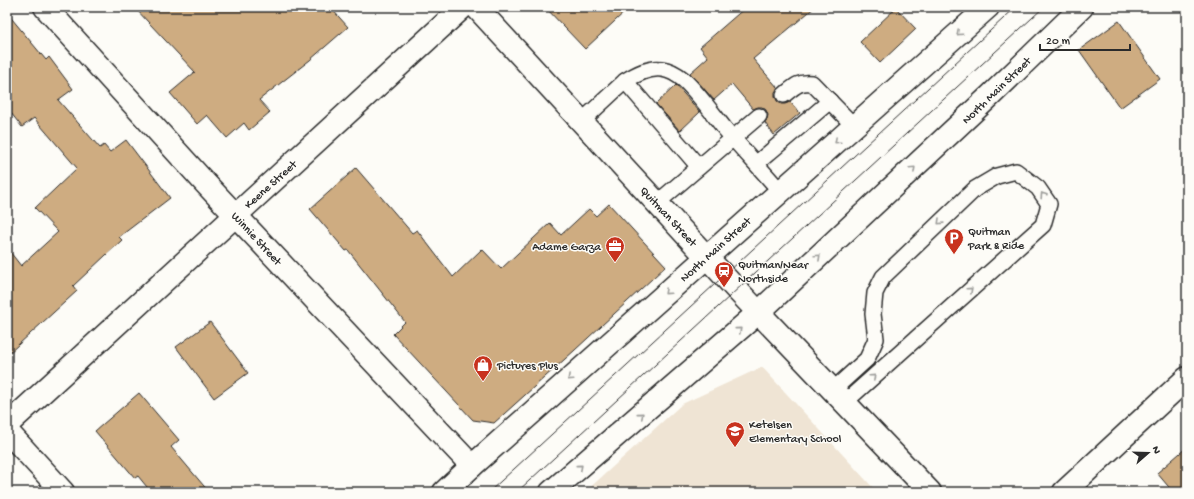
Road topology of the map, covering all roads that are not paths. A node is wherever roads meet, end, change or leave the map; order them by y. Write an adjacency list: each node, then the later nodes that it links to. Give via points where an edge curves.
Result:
1 (45, 7): 17 (main road, Winnie Street)
2 (463, 7): 17 (main road, Keene Street)
3 (476, 7): 10 (main road, Quitman Street)
4 (988, 7): 11 (main road, North Main Street, one-way to 11)
5 (1082, 7): 19 (main road, North Main Street, one-way to 5, via 986,101)
6 (625, 81): 10 (lane); 12 (lane, via 633,75 655,68 672,72 690,86); 14 (lane)
7 (784, 95): 8 (lane, via 797,85 804,82 812,83)
8 (830, 101): 11 (lane); 13 (lane)
9 (759, 116): 12 (lane)
10 (582, 122): 16 (main road, Quitman Street)
11 (854, 126): 15 (main road, North Main Street, one-way to 15)
12 (733, 138): 13 (lane); 14 (lane)
13 (757, 164): 15 (lane)
14 (699, 167): 16 (lane)
15 (780, 191): 18 (main road, North Main Street)
16 (657, 203): 18 (main road, Quitman Street)
17 (236, 216): 22 (main road, Keene Street); 24 (main road, Winnie Street)
18 (706, 257): 19 (main road, Quitman Street); 24 (main road, North Main Street, one-way to 24)
19 (759, 312): 21 (main road, Quitman Street); 27 (main road, North Main Street, one-way to 19)
20 (1187, 378): 29 (main road)
21 (839, 396): 21 (lane, one-way to 21, via 1043,225 1049,204 1038,188 1016,171 997,176 975,188 883,277 875,293 873,314 876,339 867,359); 28 (main road, Quitman Street)
22 (7, 425)
23 (7, 431): 25 (main road)
24 (472, 466): 26 (main road, North Main Street)
25 (63, 492)
26 (444, 492)
27 (550, 492)
28 (930, 492)
29 (1064, 492)

